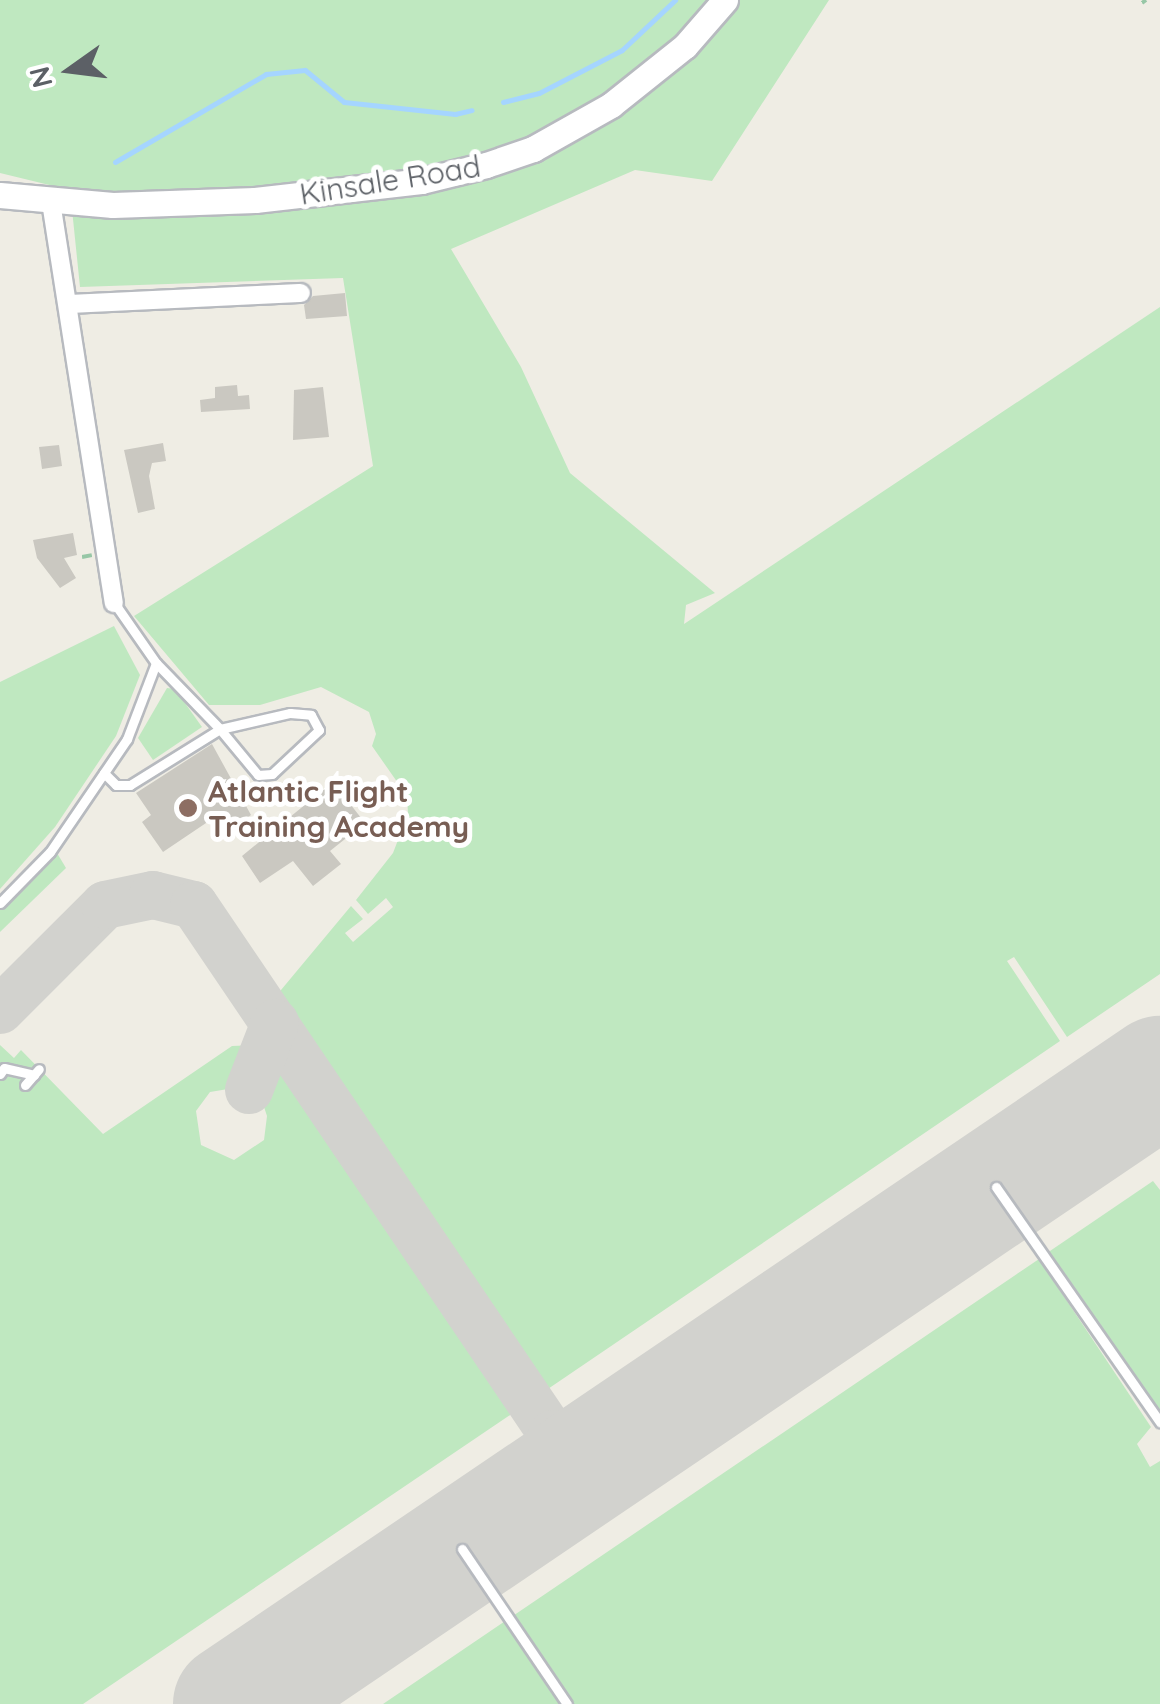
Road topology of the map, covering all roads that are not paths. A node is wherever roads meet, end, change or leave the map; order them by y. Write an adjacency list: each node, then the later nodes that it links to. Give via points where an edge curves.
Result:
1 (725, 0): 3 (main road, Kinsale Road, via 685,46 611,105 533,148 486,165 255,200)
2 (0, 195): 3 (main road, Kinsale Road)
3 (52, 202): 5 (street)
4 (301, 293): 5 (street)
5 (68, 304): 6 (street)
6 (114, 603): 7 (lane)
7 (156, 663): 8 (lane); 9 (lane, via 147,698)
8 (220, 729): 8 (lane, via 263,776 316,739 319,730 303,713); 9 (lane, via 130,784 116,785)
9 (104, 773): 10 (lane, via 50,852)
10 (0, 904)
11 (0, 1074): 12 (lane, via 4,1068 37,1072)
12 (25, 1086)
13 (996, 1187): 14 (lane)
14 (1160, 1422)
15 (462, 1549): 16 (lane)
16 (567, 1704)

